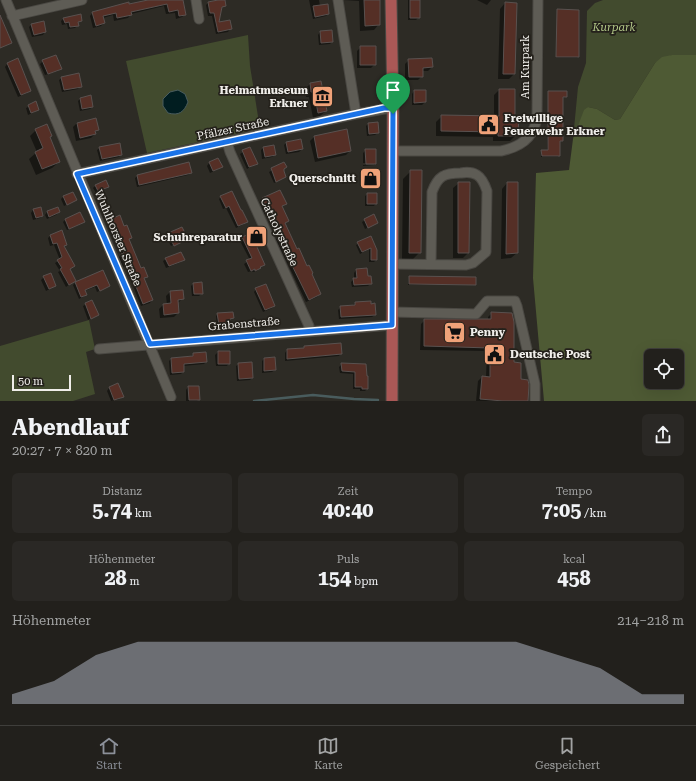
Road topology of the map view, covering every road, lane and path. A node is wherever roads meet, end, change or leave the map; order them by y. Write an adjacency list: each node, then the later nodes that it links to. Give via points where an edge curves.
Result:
1 (6, 0): 7 (street, Wuhlhorster Straße)
2 (82, 0): 7 (street)
3 (196, 0): 8 (street)
4 (338, 0): 10 (street)
5 (392, 0): 9 (main road)
6 (538, 0): 12 (street, Am Kurpark, via 537,116 532,133 524,142 515,148 501,151)
7 (12, 16): 13 (street, Wuhlhorster Straße)
8 (199, 18)
9 (393, 108): 10 (street, Pfälzer Straße); 12 (main road)
10 (356, 114): 11 (street, Pfälzer Straße)
11 (227, 142): 13 (street, Pfälzer Straße); 18 (street, Catholystraße)
12 (393, 151): 14 (main road)
13 (77, 174): 19 (street, Wuhlhorster Straße)
14 (392, 264): 15 (street); 16 (main road)
15 (431, 264): 15 (street, via 432,192 436,183 442,176 450,173 467,172 478,175 487,191 486,252 473,263 466,265)
16 (392, 312): 17 (main road); 23 (street, via 476,314 487,301 515,301 535,384)
17 (392, 325): 18 (street, Grabenstraße); 22 (main road)
18 (309, 331): 19 (street, Grabenstraße)
19 (150, 344): 20 (street, Grabenstraße); 21 (street, Wuhlhorster Straße)
20 (99, 349)
21 (171, 397)
22 (392, 401)
23 (535, 401)

